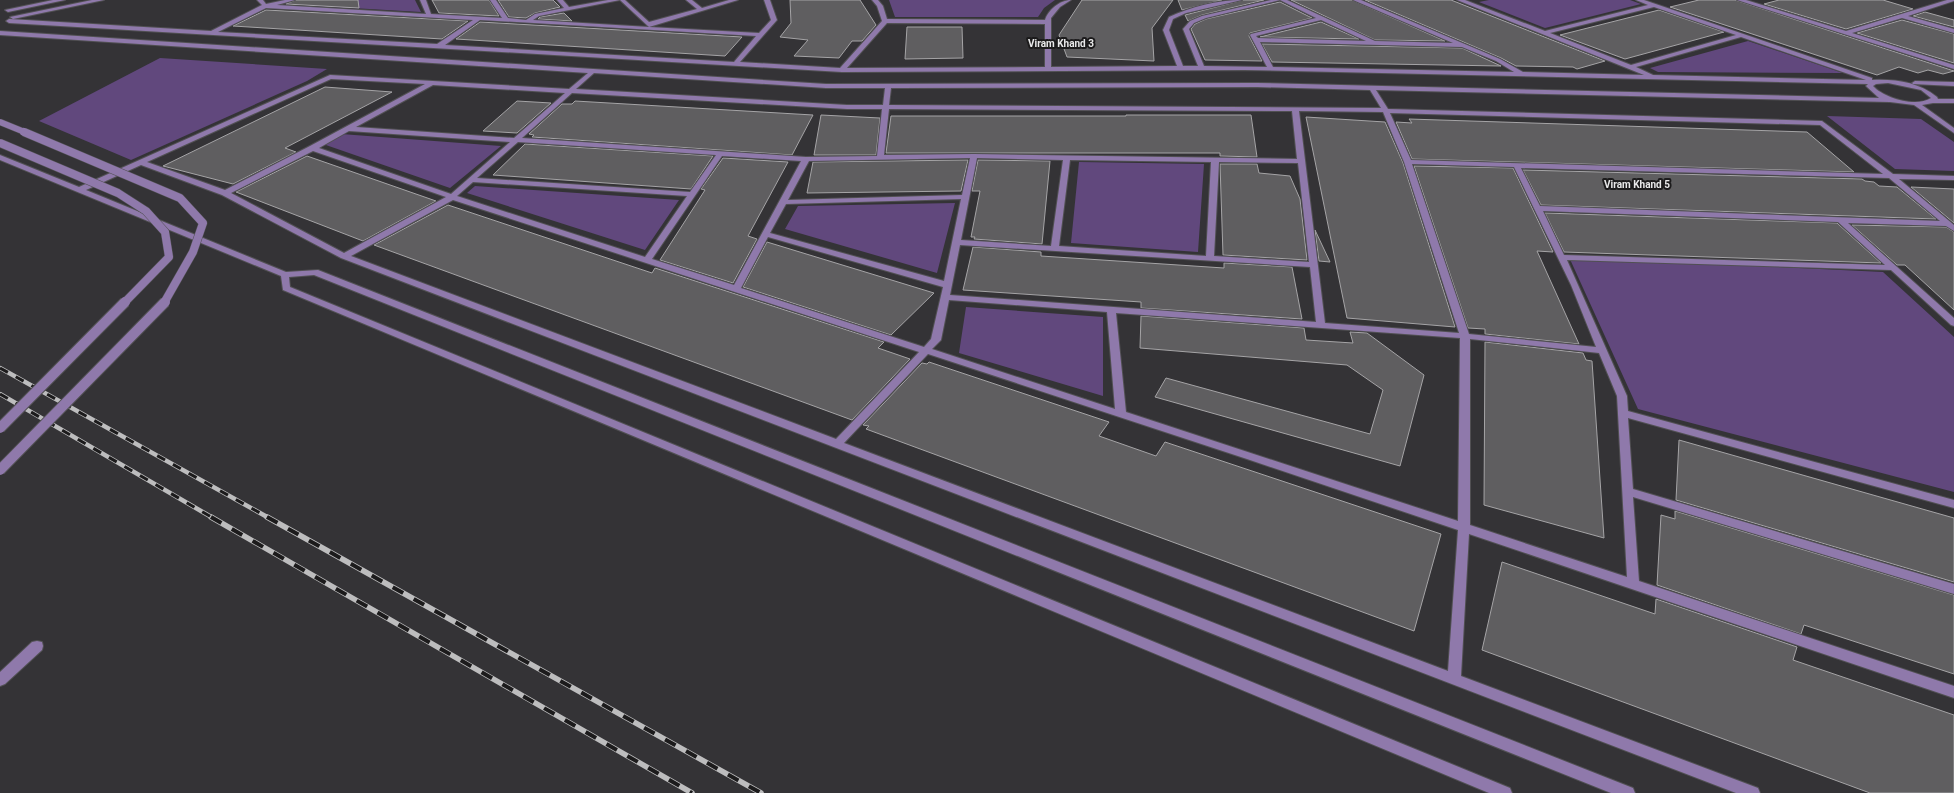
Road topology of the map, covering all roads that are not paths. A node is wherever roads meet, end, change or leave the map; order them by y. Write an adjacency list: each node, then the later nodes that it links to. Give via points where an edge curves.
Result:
1 (62, 0): 29 (street)
2 (101, 0): 36 (street)
3 (260, 0): 26 (street)
4 (292, 0): 26 (street)
5 (422, 0): 31 (street)
6 (493, 0): 35 (street)
7 (560, 0): 28 (street)
8 (617, 0): 28 (street)
9 (622, 0): 40 (street)
10 (689, 0): 30 (street)
11 (735, 0): 30 (street)
12 (767, 0): 46 (street, via 774,20)
13 (875, 0): 38 (street, via 880,6)
14 (1068, 0): 39 (street, via 1058,6 1048,18)
15 (1237, 0): 55 (street, via 1184,12 1171,18 1166,30)
16 (1278, 0): 56 (street, via 1192,22 1186,29)
17 (1283, 0): 34 (street)
18 (1356, 0): 50 (street)
19 (1462, 0): 44 (street)
20 (1639, 0): 25 (street)
21 (1740, 0): 24 (street)
22 (1762, 0): 24 (street)
23 (1953, 0): 32 (street)
24 (1750, 3): 45 (street)
25 (1654, 5): 44 (street); 47 (street)
26 (265, 6): 31 (street); 41 (street)
27 (0, 9): 29 (street)
28 (568, 9): 37 (street, via 537,15)
29 (8, 10): 36 (street, via 13,13)
30 (701, 10): 40 (street)
31 (429, 15): 33 (street)
32 (1902, 16): 42 (street); 45 (street)
33 (480, 18): 35 (street); 51 (street)
34 (1322, 18): 48 (street, via 1253,35); 49 (street)
35 (506, 20): 37 (street)
36 (9, 21): 41 (street)
37 (527, 21): 40 (street)
38 (885, 22): 39 (street); 59 (street)
39 (1048, 22): 57 (street)
40 (645, 26): 46 (street)
41 (212, 32): 51 (street)
42 (1954, 32)
43 (0, 33): 60 (street)
44 (1545, 33): 53 (street)
45 (1846, 33): 54 (street)
46 (761, 35): 52 (street)
47 (1742, 35): 53 (street); 64 (street)
48 (1256, 40): 49 (street); 58 (street)
49 (1377, 44): 50 (street)
50 (1462, 45): 61 (street, via 1498,60)
51 (439, 46): 52 (street)
52 (736, 63): 59 (street)
53 (1631, 67): 62 (street)
54 (1954, 67)
55 (1181, 68): 56 (street); 57 (street)
56 (1202, 68): 58 (street)
57 (1048, 69): 59 (street)
58 (1271, 69): 61 (street)
59 (842, 70)
60 (592, 72): 67 (street, via 826,86); 69 (street)
61 (1522, 74): 62 (street)
62 (1658, 78): 64 (street)
63 (434, 82): 69 (street); 78 (street); 91 (street, via 330,77)
64 (1876, 82): 65 (street); 70 (street, via 1869,86 1872,90)
65 (1901, 83): 66 (street); 71 (street, via 1928,92 1935,98)
66 (1954, 84)
67 (888, 86): 68 (street, via 1258,85); 74 (street)
68 (1372, 88): 70 (street); 76 (street)
69 (571, 91): 74 (street, via 839,107); 80 (street)
70 (1894, 100): 73 (street)
71 (1933, 101): 72 (street); 73 (street)
72 (1954, 102)
73 (1916, 104): 79 (street)
74 (884, 107): 75 (street); 86 (street)
75 (1295, 108): 76 (street); 90 (street)
76 (1385, 110): 92 (street); 94 (street, via 1822,123)
77 (0, 122): 130 (street, bridge, via 180,198 203,223 193,252 163,305)
78 (348, 129): 80 (street); 82 (street)
79 (1954, 131)
80 (514, 141): 83 (street); 96 (street)
81 (0, 144): 128 (street, bridge, via 118,193 146,210 165,232 169,257)
82 (313, 148): 98 (street); 100 (street)
83 (720, 154): 88 (street); 99 (street)
84 (974, 156): 86 (street); 87 (street); 101 (street)
85 (0, 157): 97 (street)
86 (880, 158): 88 (street)
87 (1067, 158): 89 (street); 109 (street)
88 (806, 159): 102 (street)
89 (1215, 160): 90 (street); 112 (street)
90 (1302, 161): 114 (street)
91 (141, 162): 97 (street); 98 (street)
92 (1408, 162): 93 (street); 123 (street)
93 (1516, 164): 94 (street); 103 (street)
94 (1892, 176): 95 (street); 105 (street)
95 (1954, 178)
96 (470, 180): 99 (street); 100 (street)
97 (81, 189): 116 (street)
98 (224, 193): 110 (street)
99 (692, 194): 113 (street)
100 (452, 196): 110 (street); 113 (street)
101 (965, 197): 102 (street); 108 (street)
102 (783, 202): 107 (street)
103 (1537, 208): 104 (street); 111 (street)
104 (1840, 220): 105 (street); 115 (street)
105 (1947, 224): 106 (street)
106 (1954, 229)
107 (766, 234): 117 (street); 118 (street)
108 (956, 242): 109 (street); 117 (street)
109 (1055, 248): 112 (street)
110 (344, 256): 129 (street)
111 (1561, 257): 115 (street); 124 (street)
112 (1210, 258): 114 (street)
113 (646, 260): 118 (street)
114 (1314, 265): 122 (street)
115 (1894, 268): 121 (street)
116 (285, 276): 140 (street, via 286,288); 141 (street, via 315,272)
117 (947, 285): 119 (street)
118 (736, 289): 125 (street)
119 (945, 296): 120 (street); 125 (street, via 936,340)
120 (1111, 309): 122 (street); 127 (street)
121 (1954, 323)
122 (1321, 325): 123 (street)
123 (1465, 336): 124 (street); 133 (street)
124 (1602, 350): 126 (street, via 1622,396)
125 (926, 351): 127 (street); 129 (street)
126 (1623, 413): 131 (street); 132 (street)
127 (1121, 414): 133 (street)
128 (0, 428)
129 (838, 444): 138 (street)
130 (0, 470)
131 (1628, 491): 134 (street); 135 (street)
132 (1954, 504)
133 (1464, 528): 134 (street); 138 (street)
134 (1632, 584): 139 (street)
135 (1954, 589)
136 (37, 646): 137 (street)
137 (0, 680)
138 (1454, 680): 142 (street)
139 (1954, 692)
140 (1505, 793)
141 (1628, 793)
142 (1753, 793)

